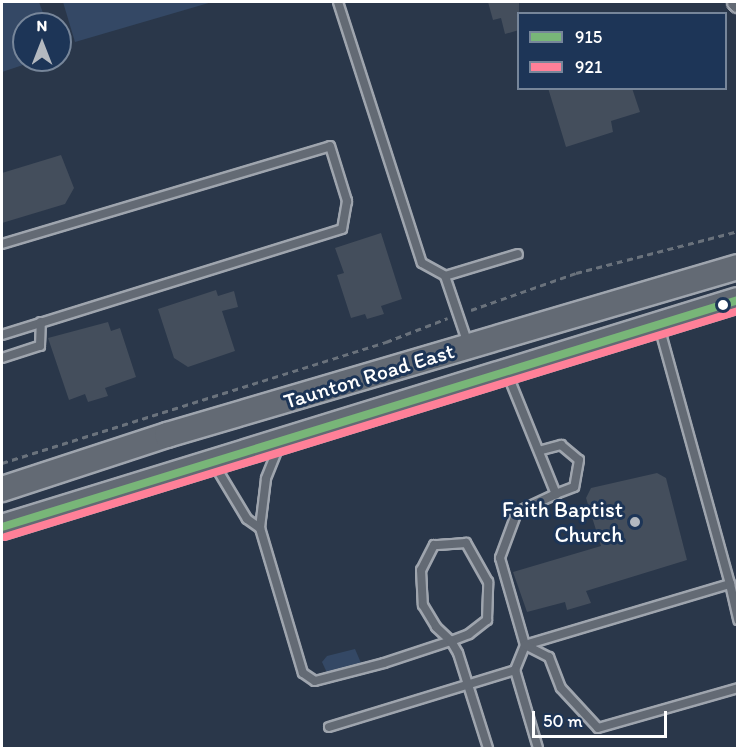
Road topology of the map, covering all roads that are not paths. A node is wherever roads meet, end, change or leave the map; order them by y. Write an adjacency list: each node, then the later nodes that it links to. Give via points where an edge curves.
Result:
1 (338, 2): 5 (lane, via 422,263)
2 (2, 244): 7 (lane, via 330,146 347,201 342,228)
3 (518, 254): 5 (lane)
4 (738, 267): 10 (main road, Taunton Road East)
5 (445, 276): 10 (lane)
6 (738, 300): 8 (main road, Taunton Road East)
7 (41, 322): 9 (lane); 11 (lane, via 40,346)
8 (658, 324): 12 (main road, Taunton Road East); 20 (lane)
9 (2, 335)
10 (469, 346): 16 (main road, Taunton Road East)
11 (2, 358)
12 (506, 369): 13 (main road, Taunton Road East); 14 (lane)
13 (281, 440): 15 (main road, Taunton Road East); 19 (lane, via 266,479)
14 (542, 450): 17 (lane); 17 (lane, via 561,445 579,460 574,487)
15 (212, 461): 18 (main road, Taunton Road East); 19 (lane, via 247,519)
16 (2, 489)
17 (556, 494): 23 (lane, via 517,512 500,558)
18 (2, 527)
19 (260, 528): 22 (lane, via 303,673 315,681)
20 (730, 584): 21 (lane); 23 (lane)
21 (738, 620)
22 (451, 641): 22 (lane, via 469,634 487,620 488,582 466,543 434,545 421,570 423,605 435,627); 25 (lane)
23 (525, 645): 24 (lane); 26 (lane, via 549,657 561,688 598,728)
24 (515, 670): 25 (lane); 29 (lane)
25 (468, 684): 27 (lane); 28 (lane)
26 (738, 688)
27 (329, 727)
28 (488, 748)
29 (538, 748)

